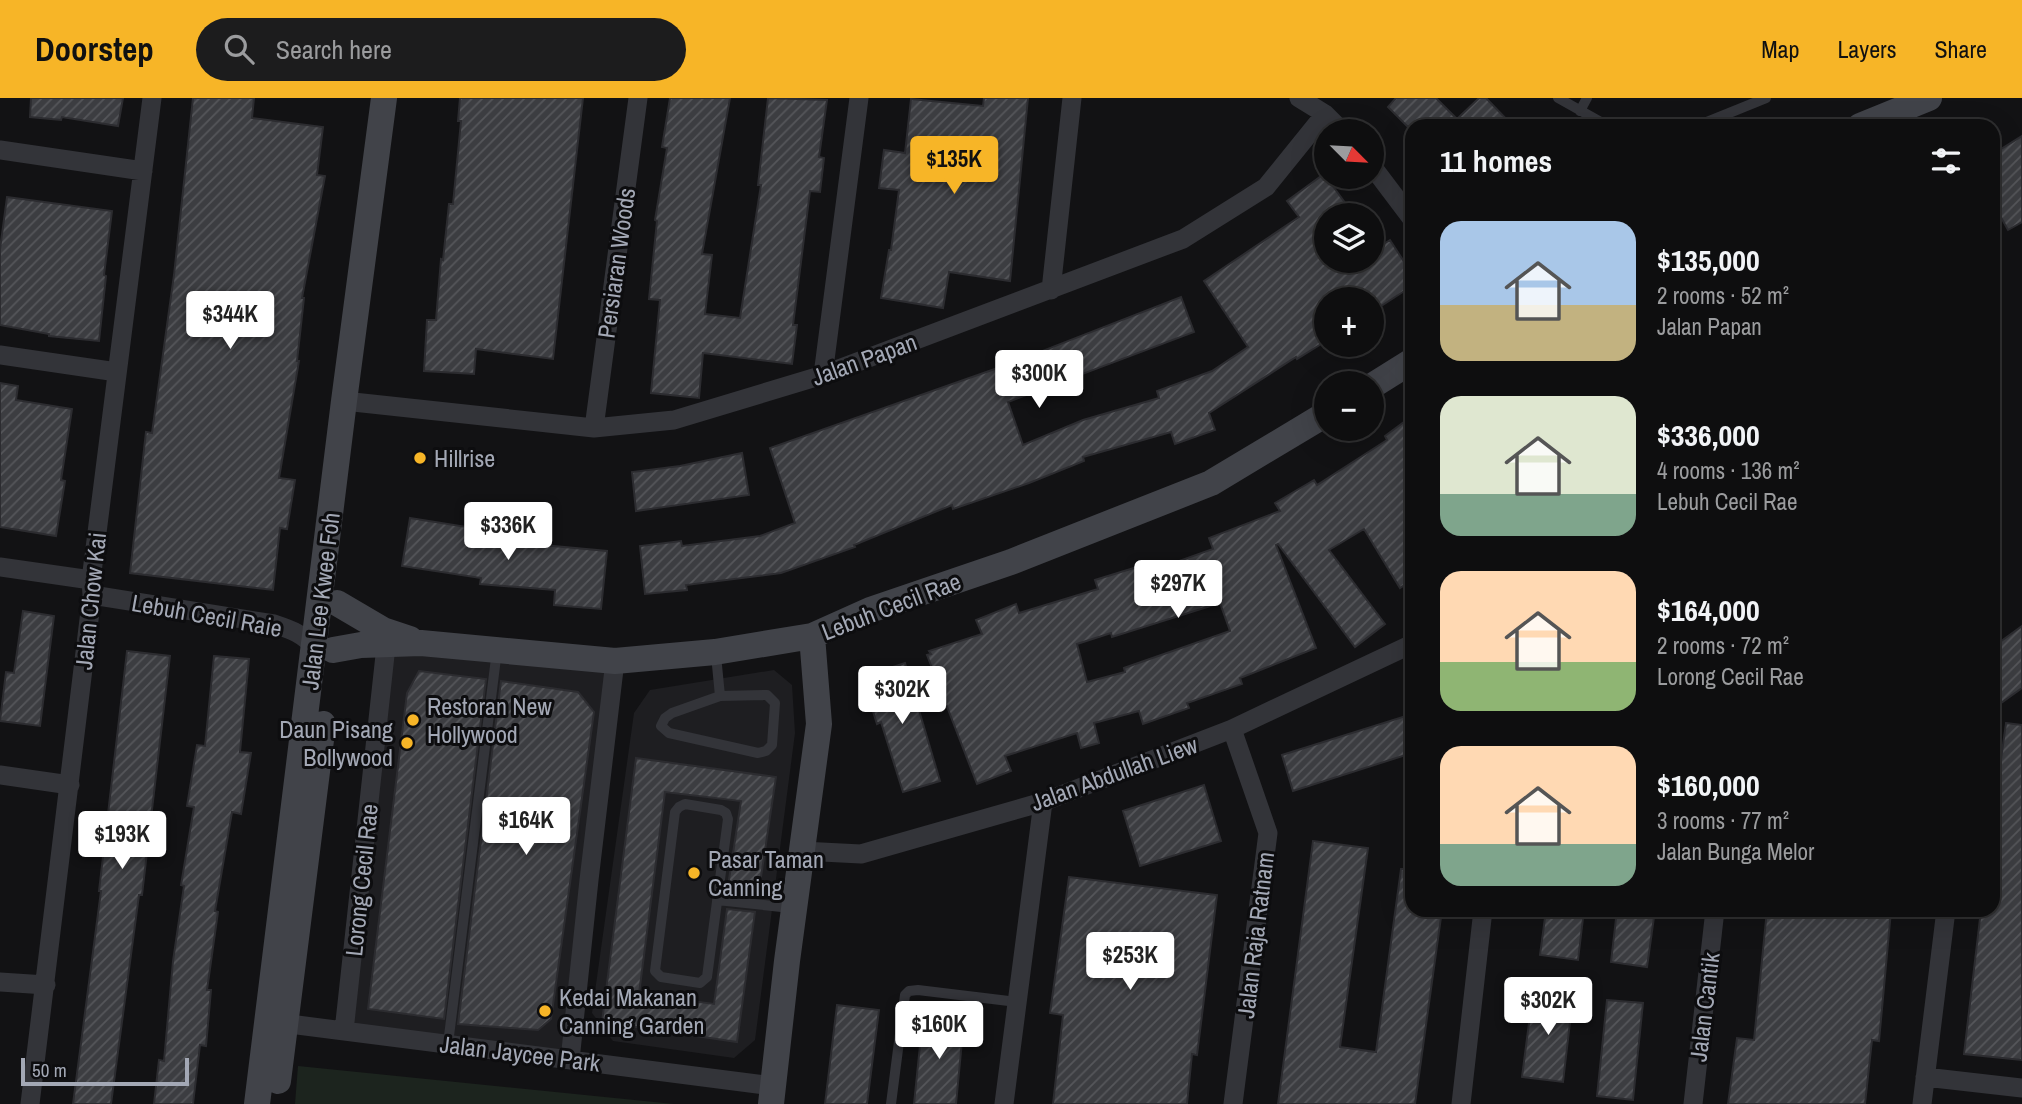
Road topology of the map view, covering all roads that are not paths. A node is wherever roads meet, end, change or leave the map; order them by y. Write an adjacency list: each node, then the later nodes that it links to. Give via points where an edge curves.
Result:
1 (152, 98): 19 (street, Jalan Chow Kai)
2 (384, 98): 28 (street, Jalan Lee Kwee Foh)
3 (402, 98): 28 (street, Jalan Lee Kwee Foh)
4 (638, 98): 30 (street, Persiaran Woods)
5 (859, 98): 26 (street)
6 (1072, 98): 22 (street)
7 (1299, 98): 13 (street)
8 (1558, 98): 12 (lane)
9 (1587, 98): 12 (lane)
10 (1766, 98): 16 (lane)
11 (1929, 98): 17 (street)
12 (1580, 111): 15 (lane)
13 (1325, 114): 14 (street); 22 (street, Jalan Papan, via 1266,187 1184,239)
14 (1330, 119)
15 (1595, 119)
16 (1714, 119)
17 (1877, 119)
18 (0, 150): 19 (street)
19 (143, 171): 25 (street, Jalan Chow Kai)
20 (1384, 182): 21 (street)
21 (1405, 210)
22 (1051, 290): 26 (street, Jalan Papan)
23 (0, 355): 25 (street)
24 (1405, 365): 27 (street)
25 (117, 372): 32 (street, Jalan Chow Kai)
26 (823, 375): 30 (street, Jalan Papan, via 674,420)
27 (1384, 378)
28 (352, 402): 30 (street, Jalan Papan); 33 (street, Jalan Lee Kwee Foh)
29 (1314, 421): 35 (street, Lebuh Cecil Rae, via 1211,483 1012,562 870,610)
30 (594, 428)
31 (0, 567): 32 (street, Lebuh Cecil Raie)
32 (92, 588): 34 (street, Lebuh Cecil Raie); 46 (street, Jalan Chow Kai)
33 (329, 602): 34 (street); 36 (street, Lebuh Cecil Rae, via 383,630); 39 (street, Jalan Lee Kwee Foh)
34 (274, 624): 39 (street, Lebuh Cecil Raie, via 296,631)
35 (812, 636): 41 (street, Lebuh Cecil Rae); 48 (street, via 819,724)
36 (421, 643): 37 (street, Lebuh Cecil Rae); 40 (street, Lebuh Cecil Rae)
37 (386, 646): 39 (street, Lebuh Cecil Rae); 58 (street, Lorong Cecil Rae)
38 (1405, 647): 44 (street, Jalan Abdullah Liew)
39 (324, 649): 57 (street, Jalan Lee Kwee Foh)
40 (497, 650): 42 (street, Lebuh Cecil Rae); 59 (lane)
41 (715, 652): 42 (street, Lebuh Cecil Rae); 43 (lane)
42 (615, 661): 60 (street)
43 (720, 696): 43 (lane, via 772,698 772,745 766,751 669,733 661,726 672,713)
44 (1232, 729): 47 (street, Jalan Abdullah Liew); 69 (street, Jalan Raja Ratnam, via 1268,833)
45 (0, 775): 46 (street)
46 (70, 785): 55 (street, Jalan Chow Kai)
47 (1043, 802): 48 (street, Jalan Abdullah Liew, via 861,854); 56 (street)
48 (802, 851): 50 (street)
49 (717, 900): 49 (lane, via 704,982 657,975 675,812 685,804 726,813); 50 (lane)
50 (795, 909): 63 (street)
51 (1482, 917): 70 (street)
52 (1714, 917): 71 (street, Jalan Cantik)
53 (1944, 917): 61 (street)
54 (0, 982): 55 (street)
55 (46, 985): 64 (street, Jalan Chow Kai)
56 (1017, 1002): 67 (lane, via 909,991); 68 (street)
57 (277, 1022): 58 (street, Jalan Jaycee Park); 65 (street, Jalan Lee Kwee Foh); 66 (street, Jalan Lee Kwee Foh)
58 (344, 1031): 59 (street, Jalan Jaycee Park)
59 (448, 1044): 60 (street, Jalan Jaycee Park)
60 (570, 1060): 63 (street, Jalan Jaycee Park)
61 (1925, 1077): 62 (street); 72 (street)
62 (2022, 1088)
63 (772, 1095)
64 (30, 1104)
65 (257, 1104)
66 (275, 1104)
67 (891, 1104)
68 (1004, 1104)
69 (1233, 1104)
70 (1461, 1104)
71 (1693, 1104)
72 (1922, 1104)

